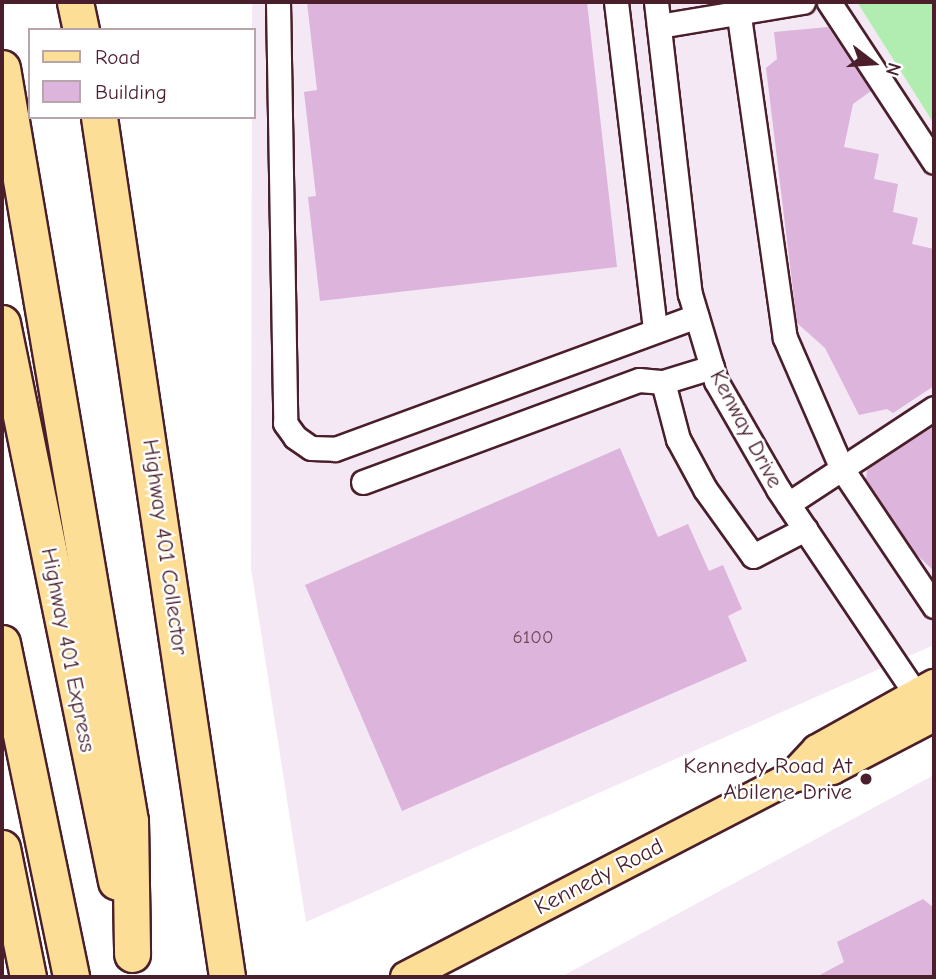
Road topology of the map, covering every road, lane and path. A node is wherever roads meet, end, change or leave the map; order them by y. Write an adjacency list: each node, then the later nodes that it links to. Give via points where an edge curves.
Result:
1 (75, 2): 10 (highway)
2 (92, 2): 11 (highway)
3 (278, 2): 17 (street, via 285,423 295,437 310,448 335,449)
4 (616, 2): 17 (street)
5 (656, 2): 9 (street, Kenway Drive)
6 (803, 2): 8 (street)
7 (829, 2): 14 (street)
8 (737, 8): 9 (street); 21 (street, via 785,338)
9 (659, 26): 15 (street, Kenway Drive)
10 (81, 28)
11 (93, 28)
12 (2, 68): 29 (highway, via 130,821)
13 (99, 119): 32 (highway, Highway 401 Collector)
14 (934, 162)
15 (696, 316): 17 (street); 18 (street, Kenway Drive)
16 (2, 323): 29 (highway, Highway 401 Express)
17 (655, 331)
18 (712, 367): 19 (street); 23 (street, Kenway Drive)
19 (663, 382): 22 (street, via 639,380); 24 (street, via 678,439 705,489 753,556)
20 (934, 408): 21 (street)
21 (842, 469): 23 (street); 25 (street)
22 (363, 482)
23 (788, 504): 24 (street, Kenway Drive)
24 (805, 529): 27 (street, Kenway Drive)
25 (934, 606)
26 (2, 642): 31 (highway)
27 (930, 707): 33 (main road, Kennedy Road, via 817,750 792,777)
28 (2, 848): 30 (highway)
29 (135, 966)
30 (27, 977)
31 (71, 977)
32 (227, 977)
33 (406, 977)

